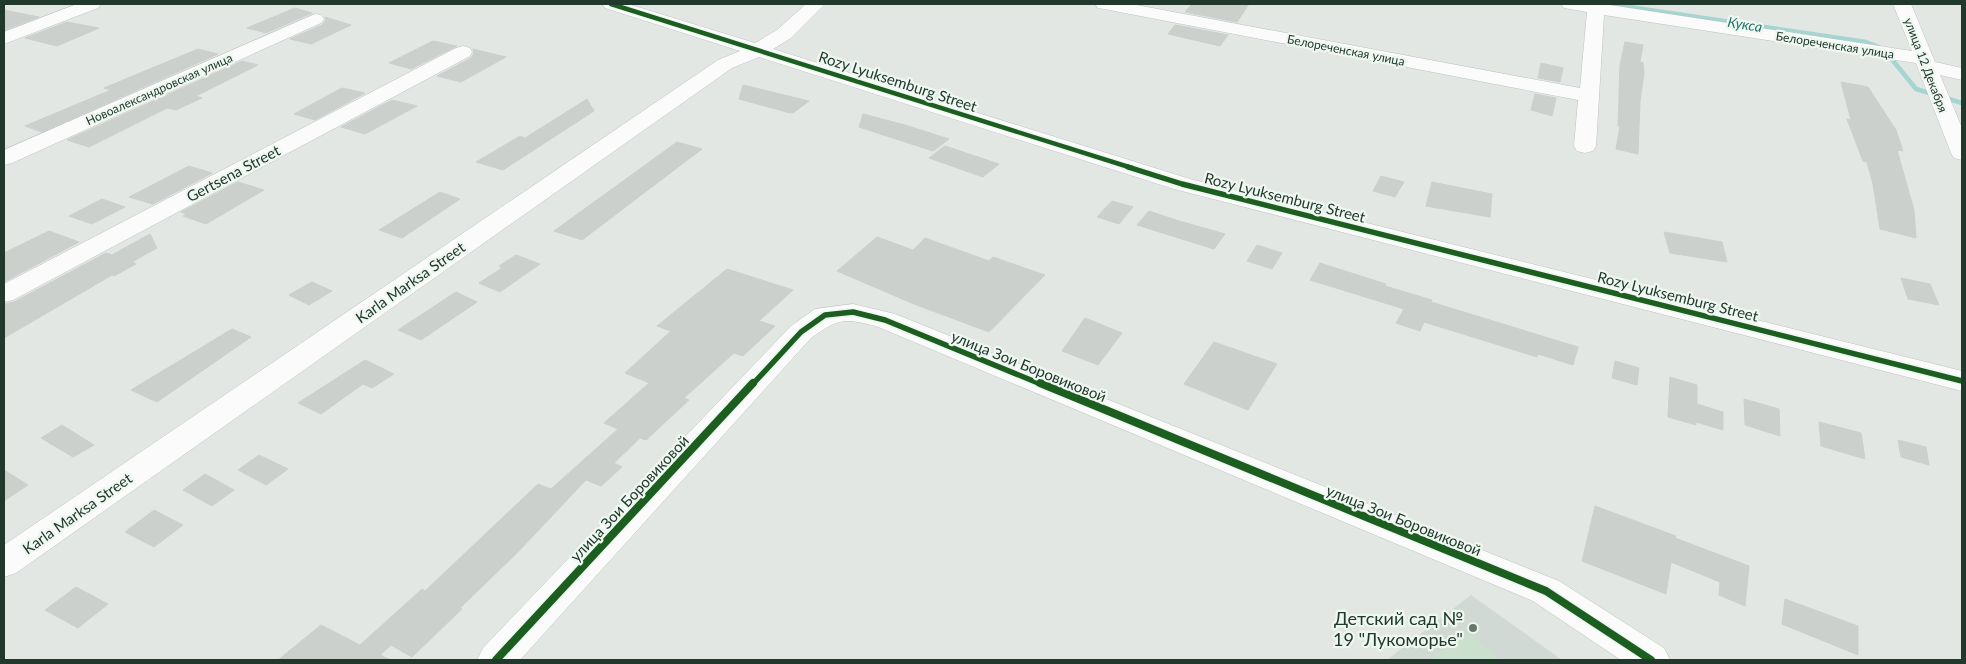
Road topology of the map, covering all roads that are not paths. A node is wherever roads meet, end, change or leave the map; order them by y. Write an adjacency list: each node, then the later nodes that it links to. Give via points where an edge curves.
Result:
1 (92, 4): 9 (street)
2 (611, 4): 10 (street, Rozy Lyuksemburg Street)
3 (816, 4): 10 (street, Karla Marksa Street, via 784,34)
4 (1104, 4): 14 (street, Белореченская улица)
5 (1570, 4): 7 (street, Белореченская улица)
6 (1902, 4): 12 (street, улица 12 Декабря)
7 (1596, 8): 12 (street, Белореченская улица); 14 (street)
8 (315, 19): 17 (street, Новоалександровская улица)
9 (4, 38)
10 (758, 50): 19 (street, Rozy Lyuksemburg Street, via 1182,184); 20 (street, Karla Marksa Street, via 725,64)
11 (463, 52): 18 (street, Gertsena Street)
12 (1929, 70): 13 (street); 16 (street, улица 12 Декабря)
13 (1962, 74)
14 (1588, 96): 15 (street)
15 (1585, 146)
16 (1962, 153)
17 (4, 158)
18 (4, 294)
19 (1962, 381)
20 (4, 563)
21 (496, 660): 22 (street, улица Зои Боровиковой, via 801,332 825,315 853,312 885,320 1546,592)
22 (1651, 660)

